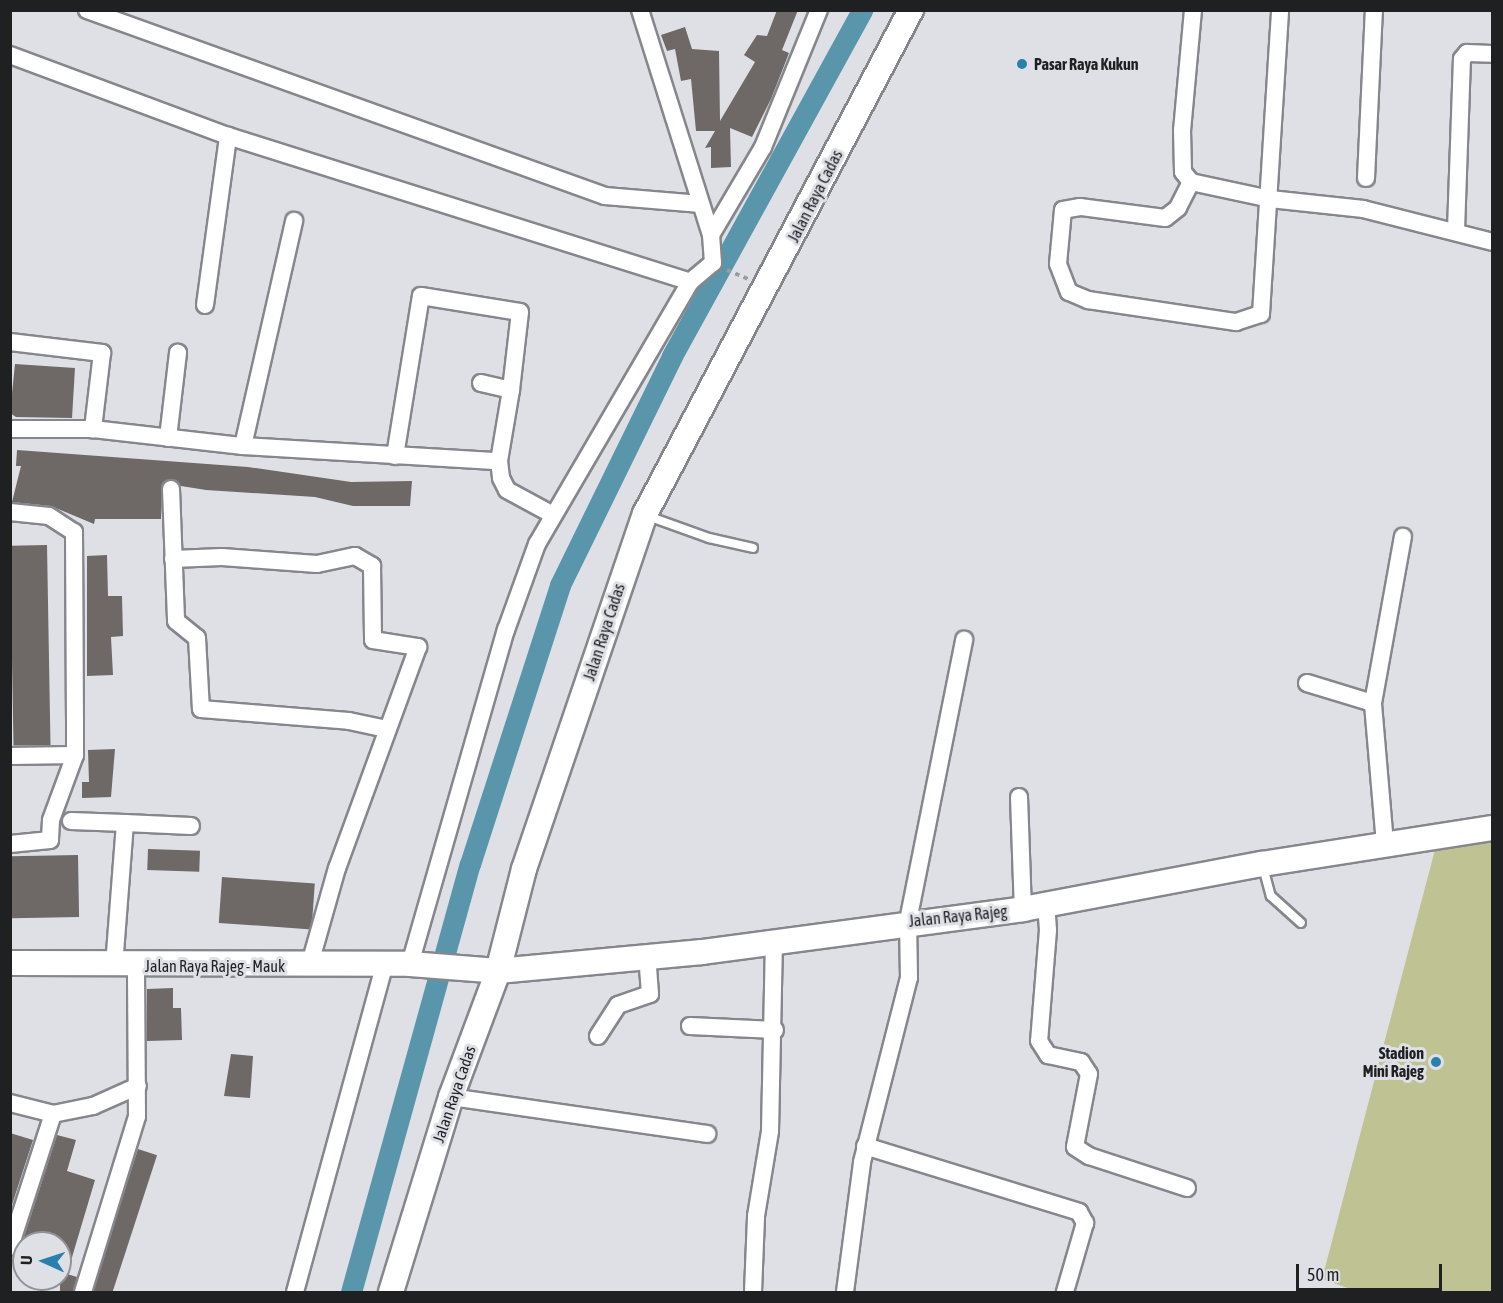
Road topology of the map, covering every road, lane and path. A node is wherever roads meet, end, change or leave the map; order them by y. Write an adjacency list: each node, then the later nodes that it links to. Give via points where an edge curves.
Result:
1 (87, 10): 14 (street, via 605,196)
2 (640, 10): 14 (street)
3 (819, 10): 18 (street)
4 (911, 10): 34 (main road, Jalan Raya Cadas)
5 (1193, 10): 12 (street, via 1182,130 1183,172)
6 (1280, 10): 13 (street)
7 (1374, 10): 11 (street)
8 (1492, 54): 16 (street, via 1467,53 1462,58)
9 (10, 55): 10 (street)
10 (228, 136): 19 (street); 21 (street)
11 (1366, 178)
12 (1191, 182): 13 (street); 13 (street, via 1178,208 1166,218 1080,207 1063,210 1058,264 1069,291 1079,298 1217,320 1255,318 1264,309)
13 (1270, 198): 16 (street, via 1363,208)
14 (701, 204): 18 (street)
15 (294, 221): 29 (street)
16 (1456, 230): 17 (street)
17 (1492, 242)
18 (714, 250): 19 (street, via 713,263); 20 (path)
19 (690, 282): 35 (street)
20 (755, 282)
21 (205, 305)
22 (10, 342): 27 (street, via 102,353)
23 (178, 352): 28 (street)
24 (481, 383): 25 (street)
25 (511, 390): 30 (street, via 520,312 421,296); 31 (street)
26 (10, 429): 27 (street)
27 (93, 429): 28 (street)
28 (168, 438): 29 (street)
29 (243, 446): 30 (street)
30 (395, 456): 31 (street)
31 (499, 461): 35 (street, via 507,490)
32 (171, 489): 38 (street)
33 (10, 512): 43 (street, via 49,516 74,532)
34 (645, 514): 37 (lane, via 709,538); 64 (main road, Jalan Raya Cadas, via 524,869)
35 (553, 515): 60 (street, via 506,630)
36 (1403, 537): 41 (street)
37 (753, 548)
38 (173, 559): 42 (street, via 176,621 197,638 201,709 349,721); 42 (street, via 222,557 317,564 355,556 366,560 372,566 372,640 418,647)
39 (964, 640): 55 (street)
40 (1307, 683): 41 (street)
41 (1373, 703): 51 (street)
42 (387, 729): 62 (street, via 337,868)
43 (75, 754): 44 (street); 50 (street, via 51,820 49,843)
44 (10, 756)
45 (1018, 797): 54 (street)
46 (71, 821): 47 (street)
47 (125, 823): 48 (street); 61 (street)
48 (191, 826)
49 (1492, 828): 51 (main road, Jalan Raya Rajeg)
50 (10, 844)
51 (1385, 844): 52 (main road, Jalan Raya Rajeg)
52 (1262, 864): 53 (main road, Jalan Raya Rajeg); 56 (lane, via 1271,896)
53 (1046, 902): 54 (main road, Jalan Raya Rajeg); 74 (street, via 1048,930 1039,1041 1048,1054 1081,1062 1089,1074 1075,1147 1089,1156)
54 (1023, 909): 55 (main road, Jalan Raya Rajeg)
55 (908, 921): 57 (main road, Jalan Raya Rajeg); 73 (street, via 909,978)
56 (1301, 923)
57 (774, 940): 58 (main road, Jalan Raya Rajeg, via 702,952); 66 (street)
58 (647, 954): 64 (main road, Jalan Raya Rajeg); 67 (street, via 650,994 618,1005)
59 (10, 963): 61 (main road, Jalan Raya Rajeg - Mauk)
60 (415, 964): 63 (main road, Jalan Raya Rajeg - Mauk); 64 (main road, Jalan Raya Rajeg, via 473,965)
61 (125, 965): 62 (main road, Jalan Raya Rajeg - Mauk); 68 (street)
62 (309, 967): 63 (main road, Jalan Raya Rajeg - Mauk)
63 (384, 967): 77 (street)
64 (498, 971): 69 (main road, Jalan Raya Cadas)
65 (690, 1026): 66 (street)
66 (775, 1030): 79 (street, via 770,1131 756,1216)
67 (598, 1036)
68 (138, 1086): 71 (street, via 93,1106); 76 (street, via 134,1133)
69 (451, 1097): 72 (street); 78 (main road, Jalan Raya Cadas)
70 (10, 1103): 71 (street)
71 (53, 1114): 75 (street)
72 (707, 1134)
73 (865, 1146): 80 (street); 81 (street, via 1079,1212 1085,1223)
74 (1186, 1188)
75 (10, 1247)
76 (83, 1293)
77 (295, 1293)
78 (391, 1293)
79 (753, 1293)
80 (845, 1293)
81 (1065, 1293)

